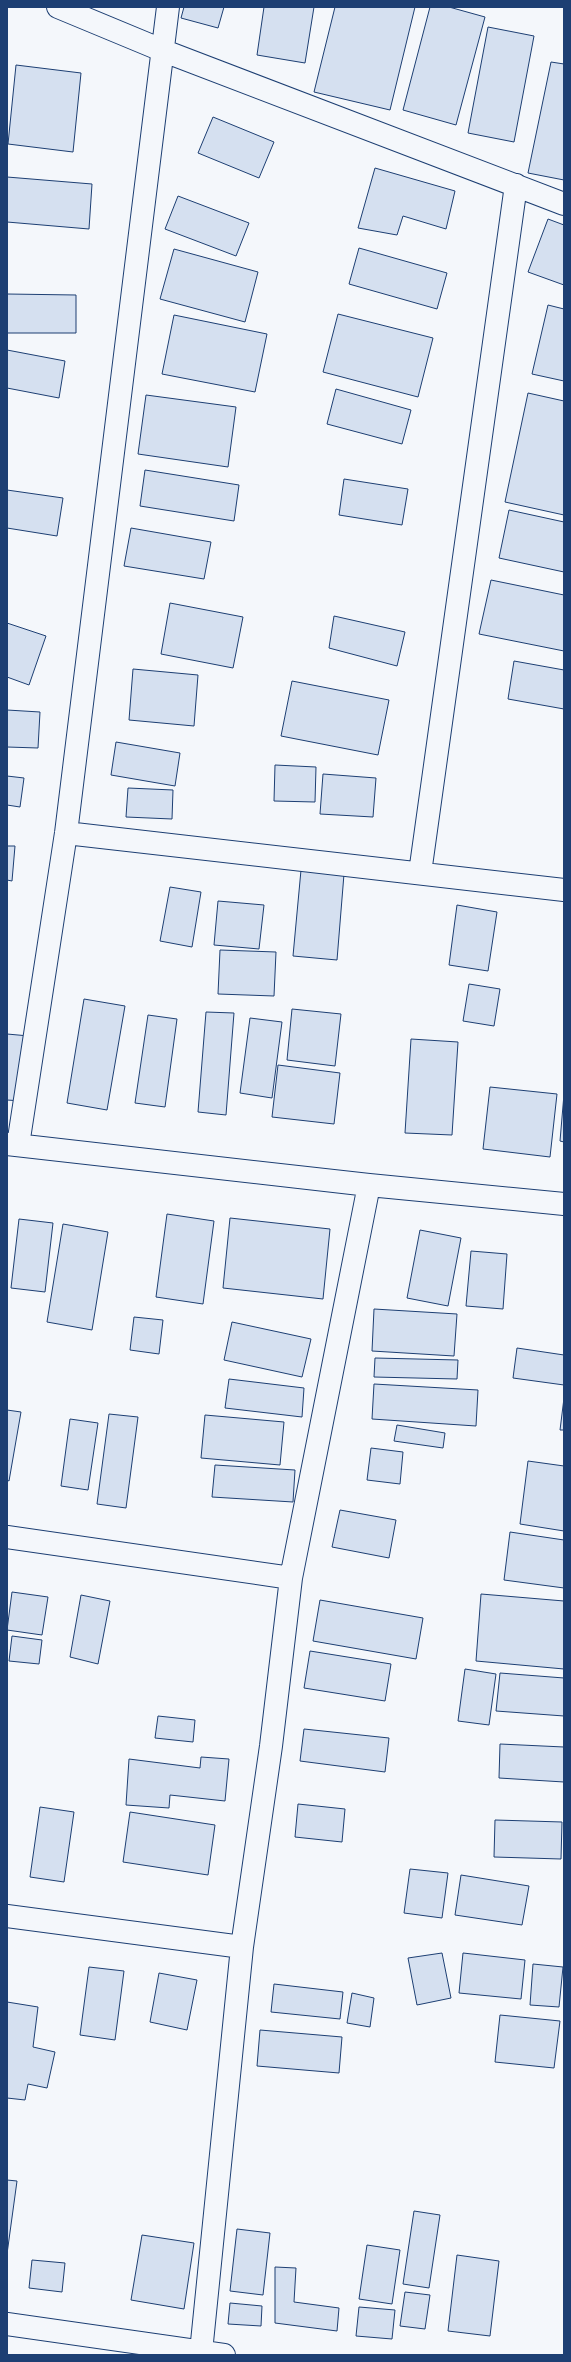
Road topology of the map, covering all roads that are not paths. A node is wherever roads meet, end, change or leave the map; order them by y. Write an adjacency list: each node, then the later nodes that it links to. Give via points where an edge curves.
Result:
1 (58, 7): 3 (street)
2 (168, 7): 3 (street)
3 (164, 51): 4 (street); 6 (street)
4 (516, 185): 5 (street); 7 (street)
5 (564, 204)
6 (66, 834): 7 (street); 9 (street)
7 (420, 873): 8 (street)
8 (564, 890)
9 (13, 1145): 10 (street)
10 (369, 1185): 11 (street); 13 (street)
11 (564, 1204)
12 (7, 1537): 13 (street)
13 (291, 1578): 15 (street, via 271,1746)
14 (7, 1916): 15 (street)
15 (242, 1947): 17 (street)
16 (7, 2324): 17 (street)
17 (200, 2352): 18 (street)
18 (224, 2355)

